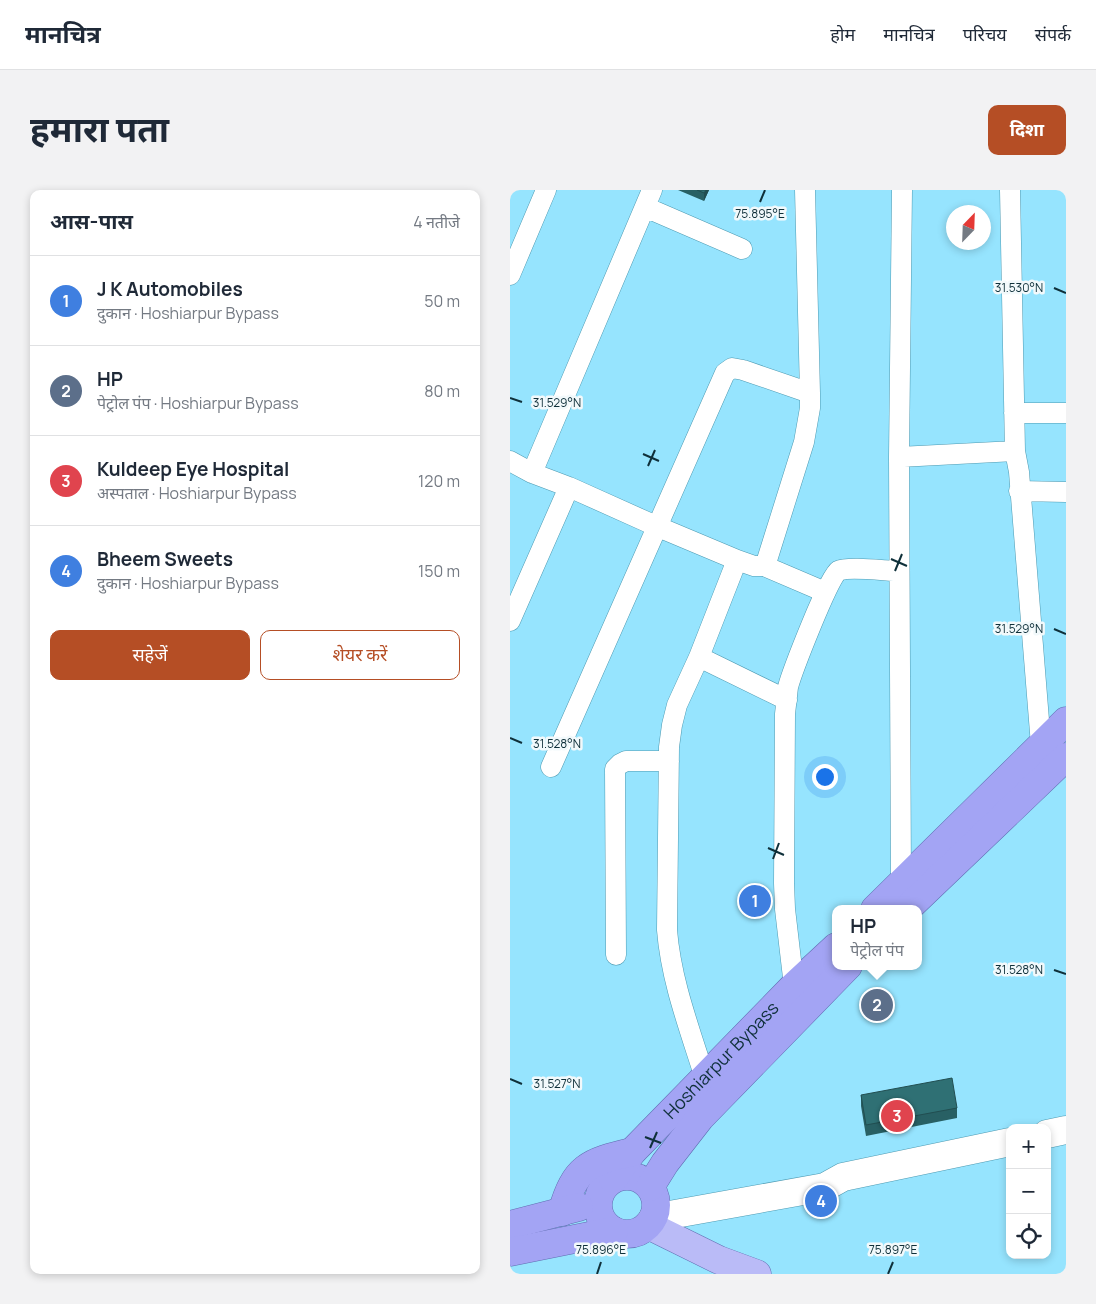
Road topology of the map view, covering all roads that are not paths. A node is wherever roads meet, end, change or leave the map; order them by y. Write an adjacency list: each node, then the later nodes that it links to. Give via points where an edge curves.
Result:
1 (546, 190): 7 (street)
2 (805, 190): 8 (street)
3 (902, 190): 12 (street)
4 (1010, 190): 9 (street)
5 (648, 199): 6 (street); 14 (street)
6 (742, 249)
7 (510, 275)
8 (810, 394): 18 (street, via 743,370 732,368 725,373); 20 (street, via 804,442)
9 (1014, 413): 10 (street); 11 (street)
10 (1066, 413)
11 (1015, 451): 12 (street); 16 (street)
12 (899, 457): 21 (street)
13 (510, 461): 14 (street)
14 (532, 473): 15 (street)
15 (570, 487): 18 (street); 23 (street)
16 (1020, 491): 17 (street); 27 (street)
17 (1066, 492)
18 (656, 526): 19 (street); 30 (street)
19 (736, 560): 20 (street); 24 (street)
20 (764, 566): 22 (street)
21 (900, 572): 22 (street, via 840,570); 31 (street)
22 (825, 592): 25 (street, via 788,686)
23 (510, 621)
24 (698, 657): 25 (street); 29 (street, via 676,712)
25 (787, 700): 37 (street, via 784,883)
26 (1066, 721): 27 (highway)
27 (1041, 744): 31 (highway)
28 (1066, 757): 33 (highway)
29 (669, 760): 35 (street, via 626,761 615,769); 38 (street, via 668,949)
30 (551, 767)
31 (901, 882): 32 (highway)
32 (879, 905)
33 (911, 905)
34 (832, 951): 37 (highway, Hoshiarpur Bypass)
35 (616, 955)
36 (844, 970): 45 (highway, via 700,1118 665,1163)
37 (794, 986): 38 (highway, Hoshiarpur Bypass)
38 (705, 1078): 42 (highway, Hoshiarpur Bypass)
39 (1066, 1130): 40 (main road)
40 (1051, 1133)
41 (1006, 1143): 45 (main road, via 843,1177 808,1172)
42 (632, 1152): 43 (highway, Hoshiarpur Bypass); 44 (highway, via 606,1158 579,1174)
43 (605, 1190): 44 (highway); 45 (highway, via 598,1210 606,1226); 45 (highway, via 621,1176 639,1178)
44 (562, 1212): 46 (highway)
45 (642, 1216): 47 (highway); 48 (main road, via 719,1260)
46 (510, 1225)
47 (510, 1252)
48 (730, 1271): 49 (main road)
49 (757, 1274)

